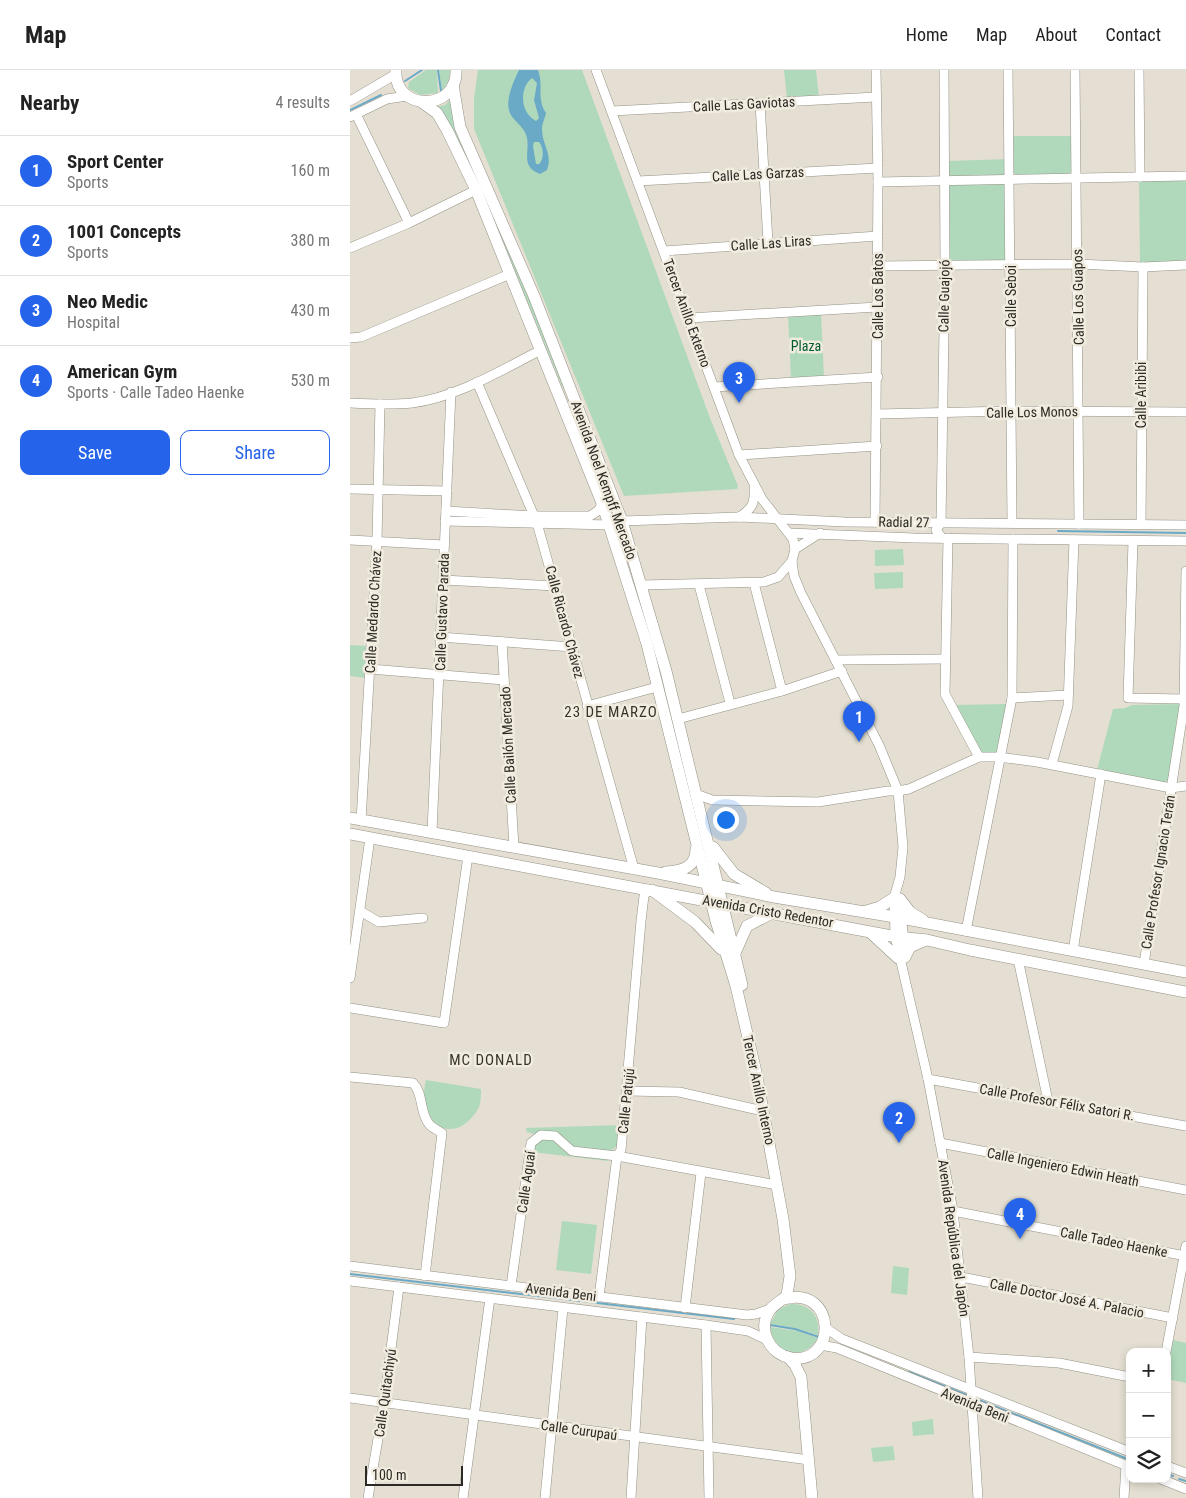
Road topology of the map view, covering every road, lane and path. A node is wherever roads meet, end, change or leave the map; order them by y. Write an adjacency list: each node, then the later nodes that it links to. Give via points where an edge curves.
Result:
1 (596, 70): 14 (street, Tercer Anillo Externo)
2 (876, 70): 10 (street, Calle Los Batos)
3 (944, 70): 22 (street, Calle Guajojó)
4 (1008, 70): 21 (street, Calle Seboi)
5 (1075, 70): 20 (street, Calle Los Guapos)
6 (1139, 70): 19 (street)
7 (396, 72): 9 (main road); 11 (street)
8 (455, 75): 12 (main road, via 441,98); 46 (main road, Avenida Noel Kempff Mercado, via 460,127)
9 (407, 96): 12 (main road); 15 (street, via 387,99)
10 (876, 97): 13 (street, Calle Las Gaviotas); 16 (street, Calle Los Batos)
11 (350, 101)
12 (423, 102): 25 (main road, Avenida Noel Kempff Mercado, via 448,130)
13 (760, 103): 14 (street, Calle Las Gaviotas); 17 (street)
14 (612, 111): 23 (street, Tercer Anillo Externo)
15 (353, 115): 26 (street)
16 (878, 168): 17 (street, Calle Las Garzas); 24 (street, Calle Los Batos)
17 (764, 174): 23 (street, Calle Las Garzas); 28 (street)
18 (1186, 176): 19 (street)
19 (1140, 177): 20 (street)
20 (1075, 178): 21 (street); 31 (street, Calle Los Guapos)
21 (1011, 179): 22 (street); 35 (street, Calle Seboi)
22 (944, 180): 24 (street); 34 (street, Calle Guajojó)
23 (638, 181): 30 (street, Tercer Anillo Externo)
24 (878, 182): 27 (street, Calle Los Batos)
25 (476, 190): 26 (street); 37 (main road, Avenida Noel Kempff Mercado)
26 (409, 223): 29 (street)
27 (878, 236): 28 (street, Calle Las Liras); 33 (street, Calle Los Batos)
28 (768, 244): 30 (street, Calle Las Liras)
29 (350, 248)
30 (664, 251): 39 (street, Tercer Anillo Externo)
31 (1078, 264): 35 (street); 36 (street); 52 (street, Calle Los Guapos)
32 (1186, 265): 36 (street)
33 (878, 266): 34 (street); 38 (street, Calle Los Batos)
34 (945, 266): 35 (street); 55 (street, Calle Guajojó)
35 (1011, 266): 51 (street, Calle Seboi)
36 (1142, 267): 50 (street, Calle Aribibi)
37 (510, 274): 40 (street, via 361,337); 41 (main road, Avenida Noel Kempff Mercado)
38 (877, 307): 39 (street); 42 (street, Calle Los Batos)
39 (689, 318): 44 (street, Tercer Anillo Externo)
40 (350, 338)
41 (541, 350): 43 (street); 47 (main road, Avenida Noel Kempff Mercado)
42 (878, 377): 44 (street); 54 (street, Calle Los Batos)
43 (477, 382): 45 (street); 65 (street, Calle Ricardo Chávez)
44 (714, 387): 57 (street, Tercer Anillo Externo)
45 (451, 392): 49 (street, via 412,403); 61 (street, Calle Gustavo Parada)
46 (572, 393): 47 (main road); 68 (main road, Avenida Noel Kempff Mercado)
47 (561, 398): 62 (main road, Avenida Noel Kempff Mercado)
48 (350, 403): 49 (street)
49 (380, 404): 60 (street, Calle Medardo Chávez)
50 (1141, 410): 52 (street, Calle Los Monos); 53 (street, Calle Los Monos); 75 (street, Calle Aribibi)
51 (1011, 411): 52 (street, Calle Los Monos); 55 (street, Calle Los Monos); 73 (street, Calle Seboi)
52 (1078, 411): 74 (street, Calle Los Guapos)
53 (1186, 412)
54 (877, 414): 55 (street, Calle Los Monos); 56 (street, Calle Los Batos)
55 (943, 414): 72 (street, Calle Guajojó)
56 (877, 446): 57 (street); 70 (street, Calle Los Batos)
57 (739, 455): 58 (street, Tercer Anillo Externo)
58 (754, 486): 64 (street, via 754,501 748,512); 66 (street, Tercer Anillo Externo)
59 (350, 489): 60 (street)
60 (378, 490): 61 (street); 85 (street, Calle Medardo Chávez)
61 (447, 491): 63 (street, Calle Gustavo Parada)
62 (602, 503): 65 (street, via 600,510 590,516); 76 (main road, Avenida Noel Kempff Mercado)
63 (446, 511): 65 (street); 67 (street, Calle Gustavo Parada)
64 (739, 517): 66 (street, Radial 27); 68 (street, Radial 27)
65 (536, 519): 67 (street); 76 (street); 98 (street, Calle Ricardo Chávez)
66 (778, 520): 69 (street, Radial 27); 78 (street, Tercer Anillo Externo)
67 (445, 521): 88 (street, Calle Gustavo Parada)
68 (622, 521): 95 (main road, Avenida Noel Kempff Mercado)
69 (836, 522): 70 (street, Radial 27); 79 (street, via 822,526)
70 (875, 522): 71 (street, Radial 27)
71 (924, 523): 72 (street, Radial 27); 80 (street, via 928,532)
72 (941, 523): 73 (street, Radial 27); 81 (street, Calle Guajojó, via 936,530)
73 (1012, 523): 74 (street, Radial 27)
74 (1079, 524): 75 (street, Radial 27)
75 (1141, 524): 77 (street, Radial 27)
76 (610, 525): 99 (main road, Avenida Noel Kempff Mercado)
77 (1186, 525)
78 (789, 533): 79 (street, Radial 27); 89 (street, Tercer Anillo Externo)
79 (821, 533): 80 (street, Radial 27); 89 (street)
80 (921, 538): 81 (street, Radial 27)
81 (945, 538): 82 (street, Radial 27); 103 (street)
82 (1013, 539): 84 (street, Radial 27); 112 (street)
83 (350, 540): 85 (street)
84 (1074, 540): 86 (street, Radial 27); 111 (street)
85 (377, 541): 88 (street); 105 (street, Calle Medardo Chávez)
86 (1133, 541): 87 (street, Radial 27); 114 (street, via 1128,698)
87 (1186, 541)
88 (444, 545): 93 (street, Calle Gustavo Parada)
89 (795, 549): 90 (street)
90 (792, 561): 92 (street); 97 (street)
91 (1186, 571): 114 (street, Calle Profesor Ignacio Terán)
92 (774, 579): 94 (street); 97 (street, via 788,580)
93 (443, 580): 98 (street); 100 (street, Calle Gustavo Parada)
94 (754, 583): 96 (street); 110 (street)
95 (642, 585): 96 (street); 99 (main road, Avenida Noel Kempff Mercado)
96 (699, 585): 113 (street)
97 (797, 585): 104 (street)
98 (555, 586): 102 (street, Calle Ricardo Chávez)
99 (644, 615): 109 (main road, Avenida Noel Kempff Mercado); 116 (main road, Avenida Noel Kempff Mercado)
100 (440, 637): 101 (street); 107 (street, Calle Gustavo Parada)
101 (502, 642): 102 (street); 108 (street, Calle Bailón Mercado)
102 (572, 647): 115 (street, Calle Ricardo Chávez)
103 (944, 659): 104 (street); 117 (street, via 947,700)
104 (836, 660): 106 (street)
105 (370, 669): 107 (street); 127 (street, Calle Medardo Chávez)
106 (842, 671): 110 (street); 123 (street)
107 (439, 675): 108 (street); 129 (street, Calle Gustavo Parada)
108 (504, 680): 134 (street, Calle Bailón Mercado)
109 (658, 687): 115 (street); 133 (main road, Avenida Noel Kempff Mercado)
110 (782, 690): 113 (street)
111 (1068, 695): 112 (street); 119 (street)
112 (1012, 698): 118 (street)
113 (730, 703): 116 (street)
114 (1185, 704): 122 (street, Calle Profesor Ignacio Terán)
115 (587, 706): 136 (street, Calle Ricardo Chávez)
116 (678, 719): 124 (main road, Avenida Noel Kempff Mercado)
117 (979, 757): 118 (street); 123 (street)
118 (998, 757): 119 (street); 153 (street)
119 (1052, 764): 120 (street)
120 (1101, 774): 122 (street); 156 (street)
121 (1186, 786): 122 (street)
122 (1171, 788): 160 (street, Calle Profesor Ignacio Terán)
123 (898, 791): 125 (street, via 818,802); 143 (street, via 902,847)
124 (696, 794): 125 (street); 126 (main road, Avenida Noel Kempff Mercado)
125 (712, 800): 126 (street)
126 (700, 812): 131 (main road, Avenida Noel Kempff Mercado)
127 (356, 820): 128 (main road, via 358,826); 129 (main road, Avenida Cristo Redentor)
128 (350, 827)
129 (432, 832): 134 (main road, Avenida Cristo Redentor)
130 (350, 834): 132 (main road, Avenida Cristo Redentor)
131 (707, 837): 140 (main road, Avenida Noel Kempff Mercado); 142 (main road, via 734,874)
132 (374, 839): 134 (main road, via 374,833 382,830 489,848); 135 (main road, Avenida Cristo Redentor); 146 (street, via 368,854)
133 (696, 844): 137 (main road, via 695,859 690,866 676,872); 138 (main road, Avenida Noel Kempff Mercado)
134 (514, 847): 136 (main road, Avenida Cristo Redentor)
135 (468, 856): 139 (main road, Avenida Cristo Redentor); 164 (street, via 444,1023)
136 (634, 869): 137 (main road, Avenida Cristo Redentor)
137 (658, 873): 138 (main road, Avenida Cristo Redentor)
138 (707, 885): 140 (main road, Avenida Cristo Redentor); 144 (main road, Tercer Anillo Interno)
139 (634, 887): 141 (main road, Avenida Cristo Redentor); 145 (street)
140 (720, 887): 142 (main road, Avenida Cristo Redentor); 144 (main road, Tercer Anillo Interno)
141 (649, 889): 144 (main road, Avenida Cristo Redentor); 145 (street, Calle Patujú); 157 (main road, via 695,922)
142 (774, 897): 148 (main road, Avenida Cristo Redentor)
143 (897, 898): 148 (main road); 149 (street); 151 (main road, via 910,912)
144 (717, 903): 147 (main road, Avenida Cristo Redentor); 157 (main road, Tercer Anillo Interno)
145 (643, 904): 167 (street, Calle Patujú)
146 (360, 911): 150 (street, via 374,920 385,922); 162 (street)
147 (772, 913): 152 (main road, Avenida Cristo Redentor); 157 (main road, via 747,926)
148 (868, 913): 149 (main road, Avenida Cristo Redentor); 152 (main road, via 880,917 882,924 879,930)
149 (898, 917): 151 (main road, Avenida Cristo Redentor); 154 (street)
150 (423, 918)
151 (928, 923): 153 (main road, Avenida Cristo Redentor); 155 (main road, via 916,928 918,936)
152 (871, 931): 154 (main road, Avenida Cristo Redentor); 158 (main road)
153 (966, 931): 156 (main road, Avenida Cristo Redentor)
154 (899, 937): 155 (main road, Avenida Cristo Redentor); 158 (street)
155 (927, 940): 158 (main road, via 910,947); 159 (main road, Avenida Cristo Redentor)
156 (1073, 951): 160 (main road, Avenida Cristo Redentor)
157 (730, 953): 169 (main road, Tercer Anillo Interno); 187 (main road, Tercer Anillo Interno, via 768,1112 796,1279)
158 (902, 957): 166 (street, Avenida República del Japón)
159 (1018, 959): 163 (main road, Avenida Cristo Redentor); 168 (street)
160 (1144, 964): 161 (main road, Avenida Cristo Redentor)
161 (1186, 972)
162 (350, 978)
163 (1186, 992)
164 (350, 1008)
165 (350, 1077): 179 (street, via 413,1084 418,1088 422,1111 429,1124 442,1133)
166 (928, 1079): 168 (street, Calle Profesor Félix Satori R.); 171 (street, Avenida República del Japón)
167 (627, 1091): 169 (street, via 679,1092); 172 (street, Calle Patujú, via 621,1150)
168 (1048, 1101): 170 (street, Calle Profesor Félix Satori R.)
169 (764, 1111): 174 (main road, Tercer Anillo Interno)
170 (1186, 1126)
171 (940, 1144): 175 (street, Calle Ingeniero Edwin Heath); 176 (street, Avenida República del Japón)
172 (617, 1156): 173 (street, Calle Aguaí); 182 (street, Calle Aguaí, via 572,1151 555,1136 541,1135 531,1143); 184 (street, Calle Patujú)
173 (701, 1173): 174 (street, Calle Aguaí); 189 (street)
174 (777, 1185): 186 (main road, Tercer Anillo Interno, via 790,1276)
175 (1186, 1190)
176 (953, 1210): 177 (street, Calle Tadeo Haenke); 180 (street, Avenida República del Japón)
177 (1185, 1253): 192 (street)
178 (350, 1266): 179 (street, Avenida Beni)
179 (425, 1276): 182 (street, Avenida Beni)
180 (961, 1277): 192 (street, Calle Doctor José A. Palacio); 200 (street, Avenida República del Japón)
181 (350, 1281): 183 (street, Avenida Beni)
182 (511, 1286): 184 (street, Avenida Beni)
183 (399, 1287): 185 (street, Avenida Beni); 204 (street, Calle Quitachiyú)
184 (599, 1297): 189 (street, Avenida Beni)
185 (490, 1298): 188 (street, Avenida Beni); 206 (street)
186 (784, 1298): 187 (main road); 190 (main road)
187 (807, 1299): 194 (main road, via 821,1310)
188 (563, 1308): 191 (street, Avenida Beni); 207 (street)
189 (686, 1308): 190 (street, Avenida Beni, via 747,1315)
190 (770, 1309): 195 (main road, via 765,1324)
191 (642, 1317): 193 (street, Avenida Beni); 208 (street)
192 (1173, 1318): 197 (street)
193 (706, 1325): 195 (street, Avenida Beni, via 748,1331); 209 (street)
194 (826, 1328): 196 (main road); 202 (street, Avenida Beni, via 842,1338)
195 (768, 1340): 199 (main road, via 780,1354)
196 (820, 1345): 198 (main road); 205 (street, Avenida Beni, via 837,1348)
197 (1167, 1348)
198 (810, 1355): 199 (main road); 224 (main road, via 807,1376)
199 (788, 1357): 211 (main road, via 799,1370)
200 (969, 1357): 201 (street, via 1059,1364); 202 (street, Avenida República del Japón)
201 (1126, 1376)
202 (972, 1390): 205 (street, Avenida República del Japón); 210 (street, Avenida Beni)
203 (350, 1398): 204 (street, Calle Curupaú)
204 (384, 1403): 206 (street, Calle Curupaú); 218 (street, Calle Quitachiyú)
205 (972, 1403): 212 (street, Avenida Beni); 225 (street, Avenida República del Japón)
206 (474, 1415): 207 (street, Calle Curupaú); 219 (street)
207 (551, 1426): 208 (street, Calle Curupaú); 220 (street)
208 (634, 1437): 209 (street, Calle Curupaú); 221 (street)
209 (708, 1447): 211 (street, Calle Curupaú); 222 (street)
210 (1126, 1450)
211 (808, 1460): 223 (main road)
212 (1126, 1465)
213 (1171, 1467): 214 (street)
214 (1186, 1473)
215 (1126, 1482): 226 (street)
216 (1171, 1483): 217 (street)
217 (1186, 1489)
218 (368, 1498)
219 (462, 1498)
220 (545, 1498)
221 (631, 1498)
222 (709, 1498)
223 (812, 1498)
224 (816, 1498)
225 (978, 1498)
226 (1124, 1498)

